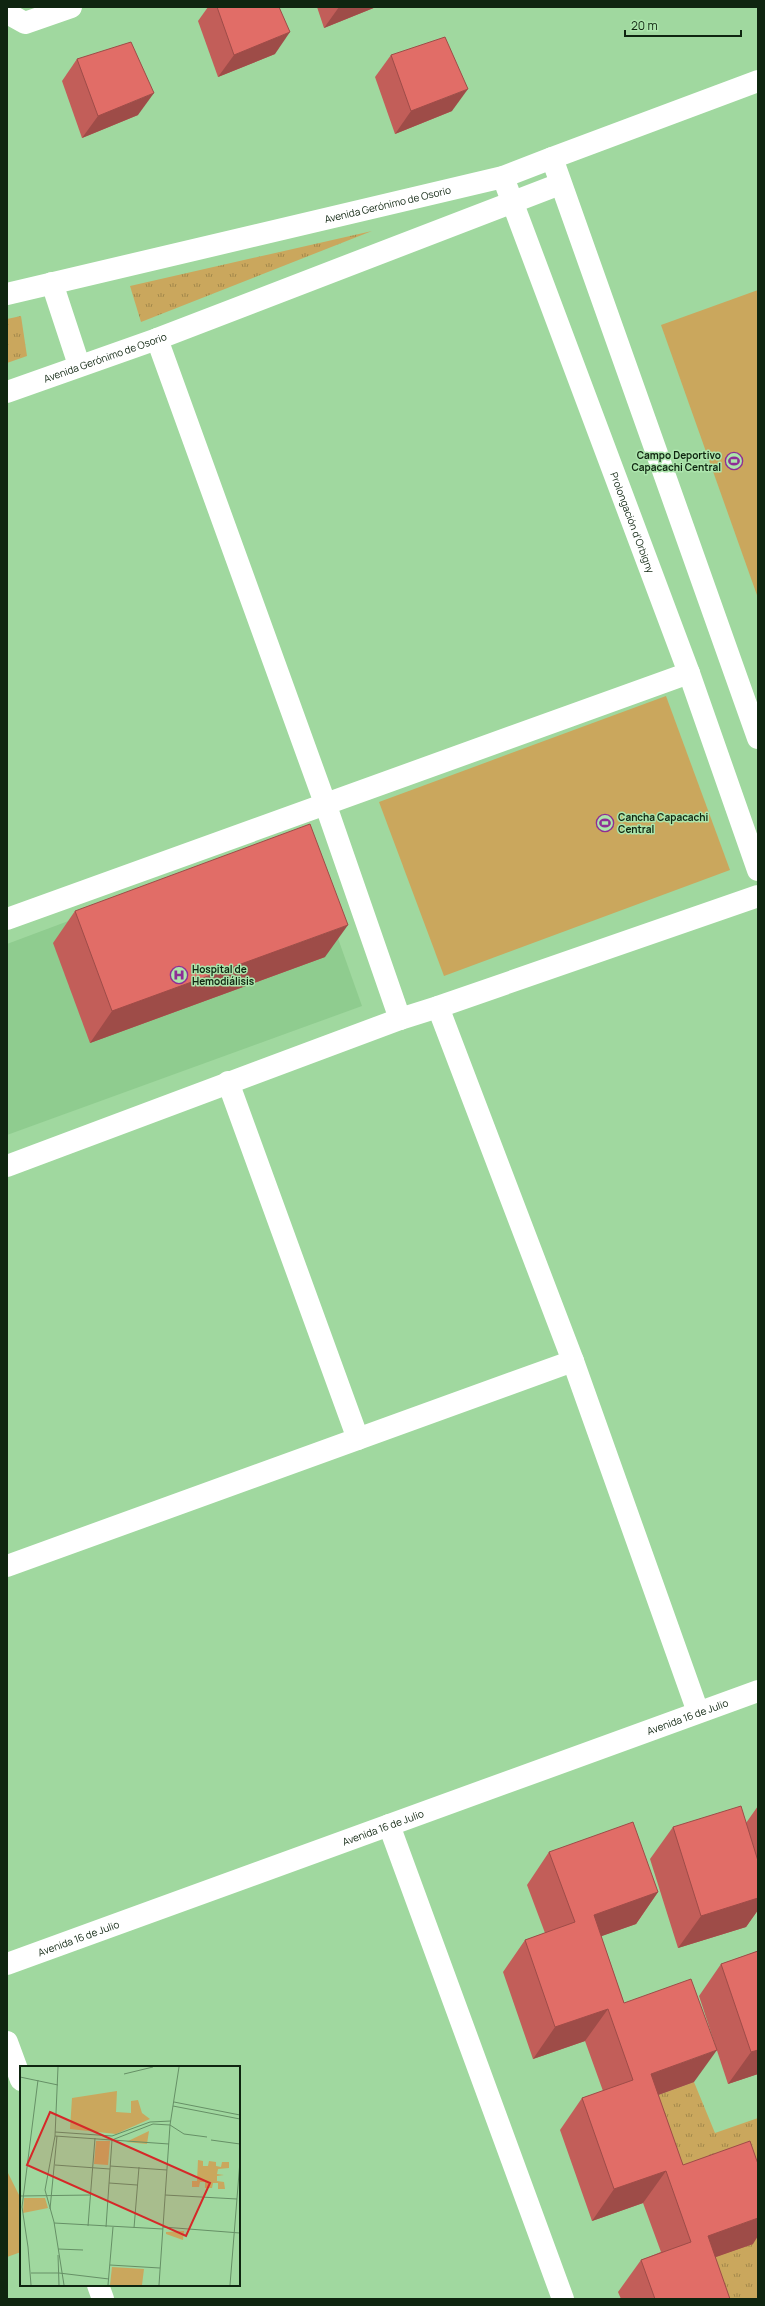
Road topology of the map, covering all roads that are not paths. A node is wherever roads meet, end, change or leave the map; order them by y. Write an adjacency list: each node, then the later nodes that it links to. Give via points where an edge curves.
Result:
1 (71, 7): 2 (street, via 26,23)
2 (7, 13)
3 (758, 81): 4 (street, Avenida Gerónimo de Osorio)
4 (552, 158): 5 (street, Avenida Gerónimo de Osorio); 6 (street)
5 (503, 177): 7 (street, Prolongación d'Orbigny); 8 (street, Avenida Gerónimo de Osorio)
6 (560, 184): 7 (street, Avenida Gerónimo de Osorio); 14 (street)
7 (513, 202): 10 (street, Avenida Gerónimo de Osorio); 13 (street, Prolongación d'Orbigny)
8 (52, 283): 9 (street, Avenida Gerónimo de Osorio); 11 (street)
9 (7, 294)
10 (157, 339): 11 (street, Avenida Gerónimo de Osorio); 15 (street)
11 (79, 365): 12 (street, Avenida Gerónimo de Osorio)
12 (7, 392)
13 (689, 673): 15 (street); 16 (street, Prolongación d'Orbigny)
14 (758, 738)
15 (326, 803): 18 (street); 20 (street)
16 (758, 870)
17 (758, 896): 19 (street)
18 (7, 919)
19 (438, 1007): 20 (street); 23 (street)
20 (400, 1018): 21 (street)
21 (228, 1082): 22 (street); 24 (street)
22 (7, 1166)
23 (573, 1361): 24 (street); 27 (street)
24 (358, 1440): 25 (street)
25 (7, 1566)
26 (758, 1691): 27 (street, Avenida 16 de Julio)
27 (698, 1712): 28 (street, Avenida 16 de Julio)
28 (389, 1825): 29 (street, Avenida 16 de Julio); 34 (street)
29 (7, 1964)
30 (7, 2042): 31 (street)
31 (20, 2077)
32 (98, 2286): 33 (street)
33 (103, 2299)
34 (563, 2299)

